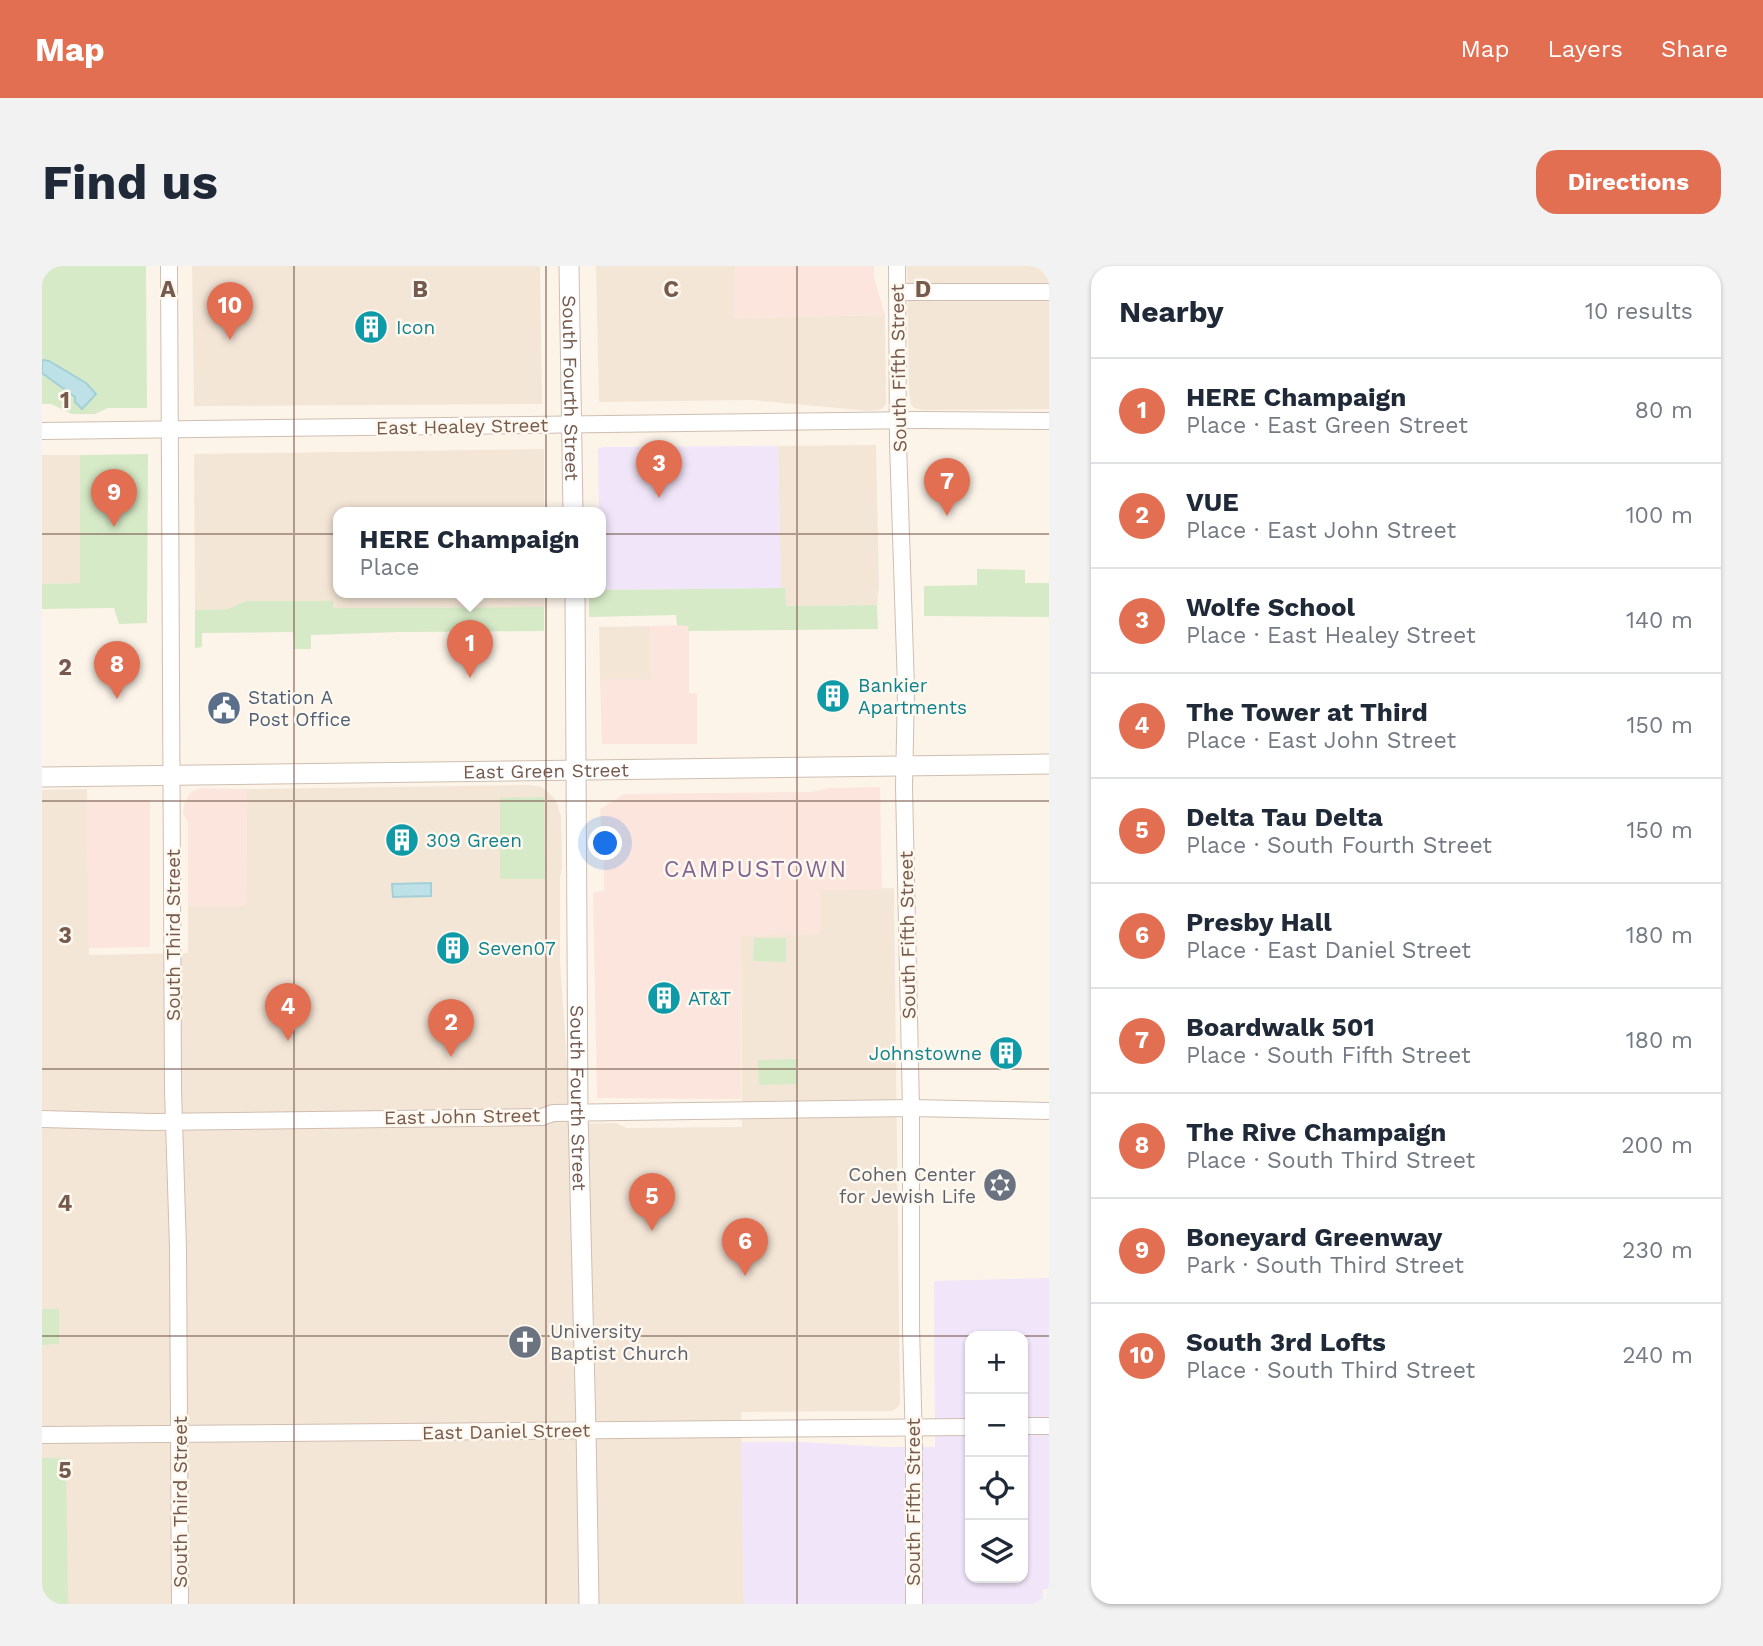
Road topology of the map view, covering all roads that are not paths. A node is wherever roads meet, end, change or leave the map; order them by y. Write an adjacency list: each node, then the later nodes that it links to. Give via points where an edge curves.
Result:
1 (169, 266): 9 (street, South Third Street)
2 (569, 266): 8 (street, South Fourth Street)
3 (897, 266): 4 (street, South Fifth Street)
4 (897, 292): 5 (street); 6 (street, South Fifth Street)
5 (1049, 292)
6 (898, 421): 7 (street, East Healey Street); 8 (street, East Healey Street); 14 (street, South Fifth Street)
7 (1049, 421)
8 (570, 425): 9 (street, East Healey Street); 11 (street, South Fourth Street)
9 (169, 429): 10 (street, East Healey Street); 16 (street, South Third Street)
10 (42, 431)
11 (573, 507)
12 (575, 598): 15 (street, South Fourth Street)
13 (1049, 764): 14 (street, East Green Street)
14 (905, 765): 15 (street, East Green Street); 18 (street, South Fifth Street)
15 (576, 771): 16 (street, East Green Street); 20 (street, South Fourth Street)
16 (172, 776): 17 (street, East Green Street); 22 (street, South Third Street)
17 (42, 777)
18 (911, 1108): 19 (street, East John Street); 20 (street, East John Street); 26 (street, South Fifth Street)
19 (1049, 1111)
20 (578, 1112): 22 (street, East John Street, via 542,1117); 27 (street, South Fourth Street)
21 (42, 1119): 22 (street, East John Street)
22 (174, 1122): 28 (street, South Third Street)
23 (1028, 1426): 24 (street)
24 (1049, 1426)
25 (965, 1427): 26 (street, East Daniel Street)
26 (913, 1428): 27 (street, East Daniel Street); 32 (street, South Fifth Street)
27 (586, 1430): 28 (street, East Daniel Street); 31 (street, South Fourth Street)
28 (179, 1433): 29 (street, East Daniel Street); 30 (street, South Third Street)
29 (42, 1435)
30 (180, 1604)
31 (589, 1604)
32 (914, 1604)

